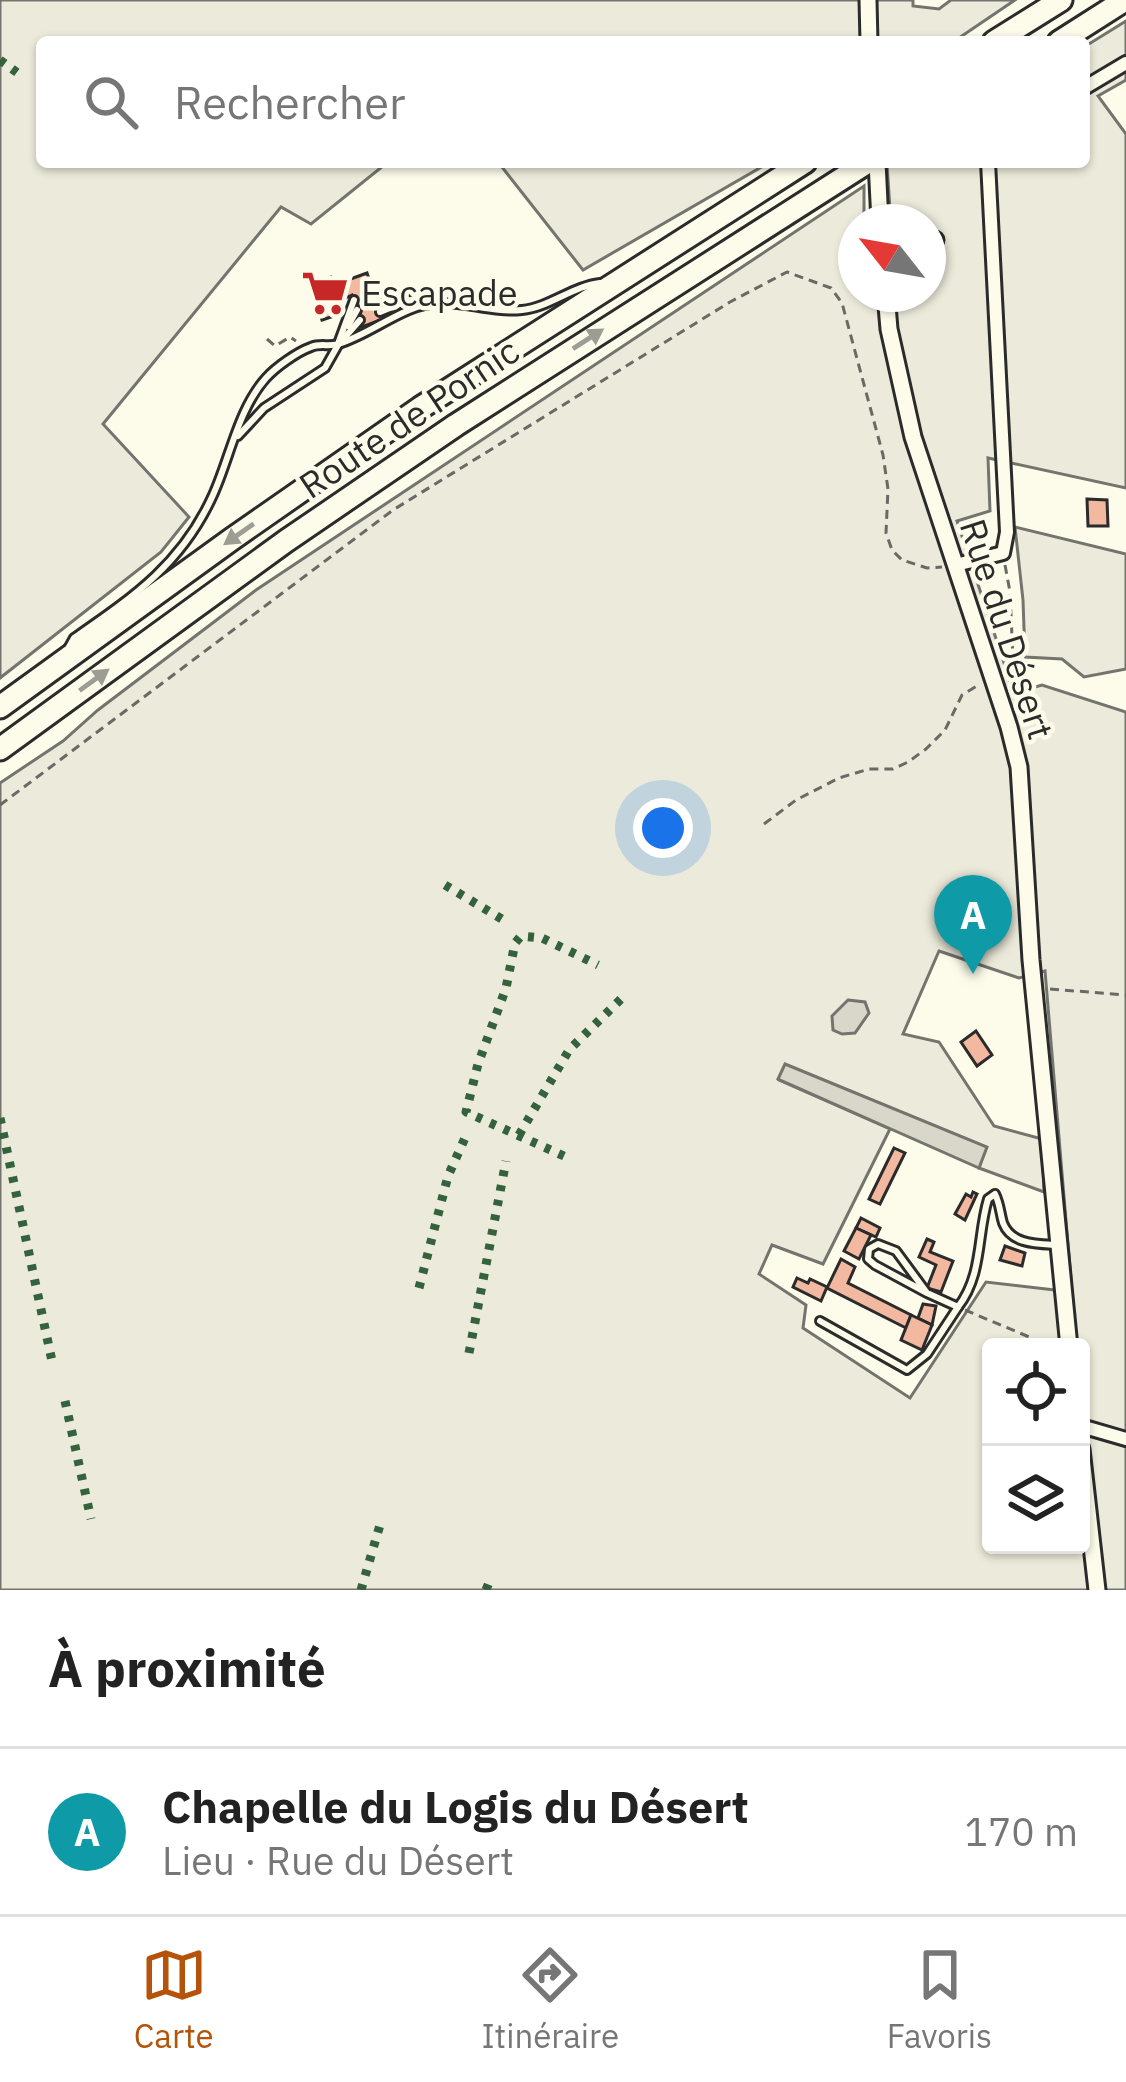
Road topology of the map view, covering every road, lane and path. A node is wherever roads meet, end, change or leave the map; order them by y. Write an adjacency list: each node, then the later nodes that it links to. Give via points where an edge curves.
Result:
1 (868, 0): 4 (street)
2 (1061, 0): 5 (highway)
3 (1125, 0): 6 (highway)
4 (869, 36)
5 (1004, 36)
6 (1068, 36)
7 (1126, 63): 8 (street)
8 (1090, 84)
9 (796, 168): 14 (highway, Route de Pornic)
10 (859, 168): 32 (highway, Route de Pornic, one-way to 10, via 421,448)
11 (877, 168): 13 (street)
12 (988, 168): 26 (street)
13 (879, 204)
14 (615, 282): 18 (lane, via 527,310); 28 (highway, Route de Pornic, one-way to 28, via 336,465)
15 (374, 293): 17 (lane)
16 (354, 300): 23 (lane)
17 (411, 300): 18 (lane); 19 (lane)
18 (441, 303): 23 (lane)
19 (379, 308)
20 (888, 312): 27 (street, Rue du Désert, via 913,437)
21 (359, 315): 23 (lane)
22 (267, 339): 24 (path, via 275,346 290,337)
23 (338, 344): 24 (lane); 25 (lane, via 325,368 264,408)
24 (308, 348): 25 (lane, via 269,374)
25 (236, 439): 28 (lane, via 197,526 146,588 74,638)
26 (1003, 553): 27 (street); 30 (path)
27 (956, 565): 29 (street, Rue du Désert); 33 (path, via 912,566 892,550 883,455 842,303 831,288 787,272 393,510)
28 (59, 663): 31 (highway, Route de Pornic)
29 (993, 680): 34 (path, via 962,695 945,730 908,762 838,778); 35 (street, Rue du Désert, via 1019,767)
30 (1014, 682)
31 (0, 707)
32 (0, 749)
33 (0, 805)
34 (764, 824)
35 (1033, 989): 36 (path); 37 (street, Rue du Désert)
36 (1126, 995)
37 (1058, 1245): 39 (lane, via 1010,1234 995,1194); 42 (street, Rue du Désert)
38 (927, 1293): 38 (lane, via 896,1251 878,1244 869,1250 875,1265); 39 (lane)
39 (958, 1307): 40 (lane, via 907,1370); 41 (path)
40 (820, 1321)
41 (1031, 1338)
42 (1069, 1338)
43 (1090, 1429): 44 (street)
44 (1126, 1439)
45 (1090, 1534): 46 (street)
46 (1096, 1590)

